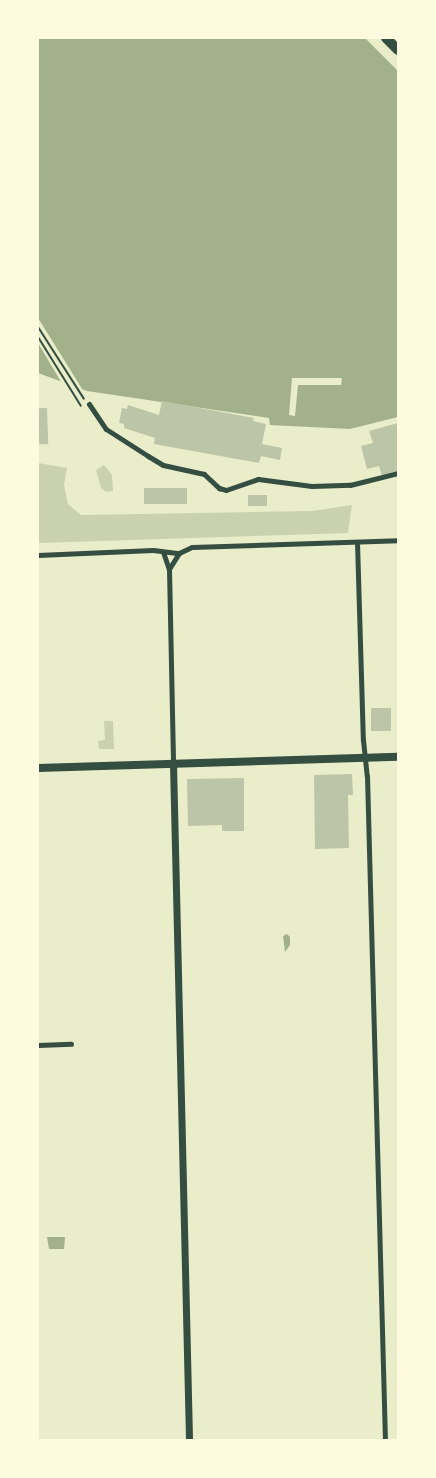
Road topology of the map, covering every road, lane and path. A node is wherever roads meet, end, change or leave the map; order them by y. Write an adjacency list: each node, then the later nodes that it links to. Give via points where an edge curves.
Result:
1 (386, 38): 2 (highway)
2 (398, 50)
3 (38, 327): 5 (path)
4 (38, 337): 6 (path)
5 (88, 403): 7 (street, via 106,429 148,456 163,465 204,474 226,490 258,479 312,486 350,485)
6 (80, 407)
7 (398, 473)
8 (398, 540): 9 (street)
9 (357, 542): 11 (street, via 190,547); 15 (street)
10 (163, 552): 11 (street); 12 (street); 13 (street)
11 (179, 553): 13 (street)
12 (38, 555)
13 (169, 569): 16 (street)
14 (398, 757): 15 (main road)
15 (365, 758): 16 (main road); 21 (street)
16 (174, 764): 17 (main road); 20 (street)
17 (38, 768)
18 (71, 1044): 19 (street)
19 (38, 1046)
20 (189, 1440)
21 (385, 1440)

